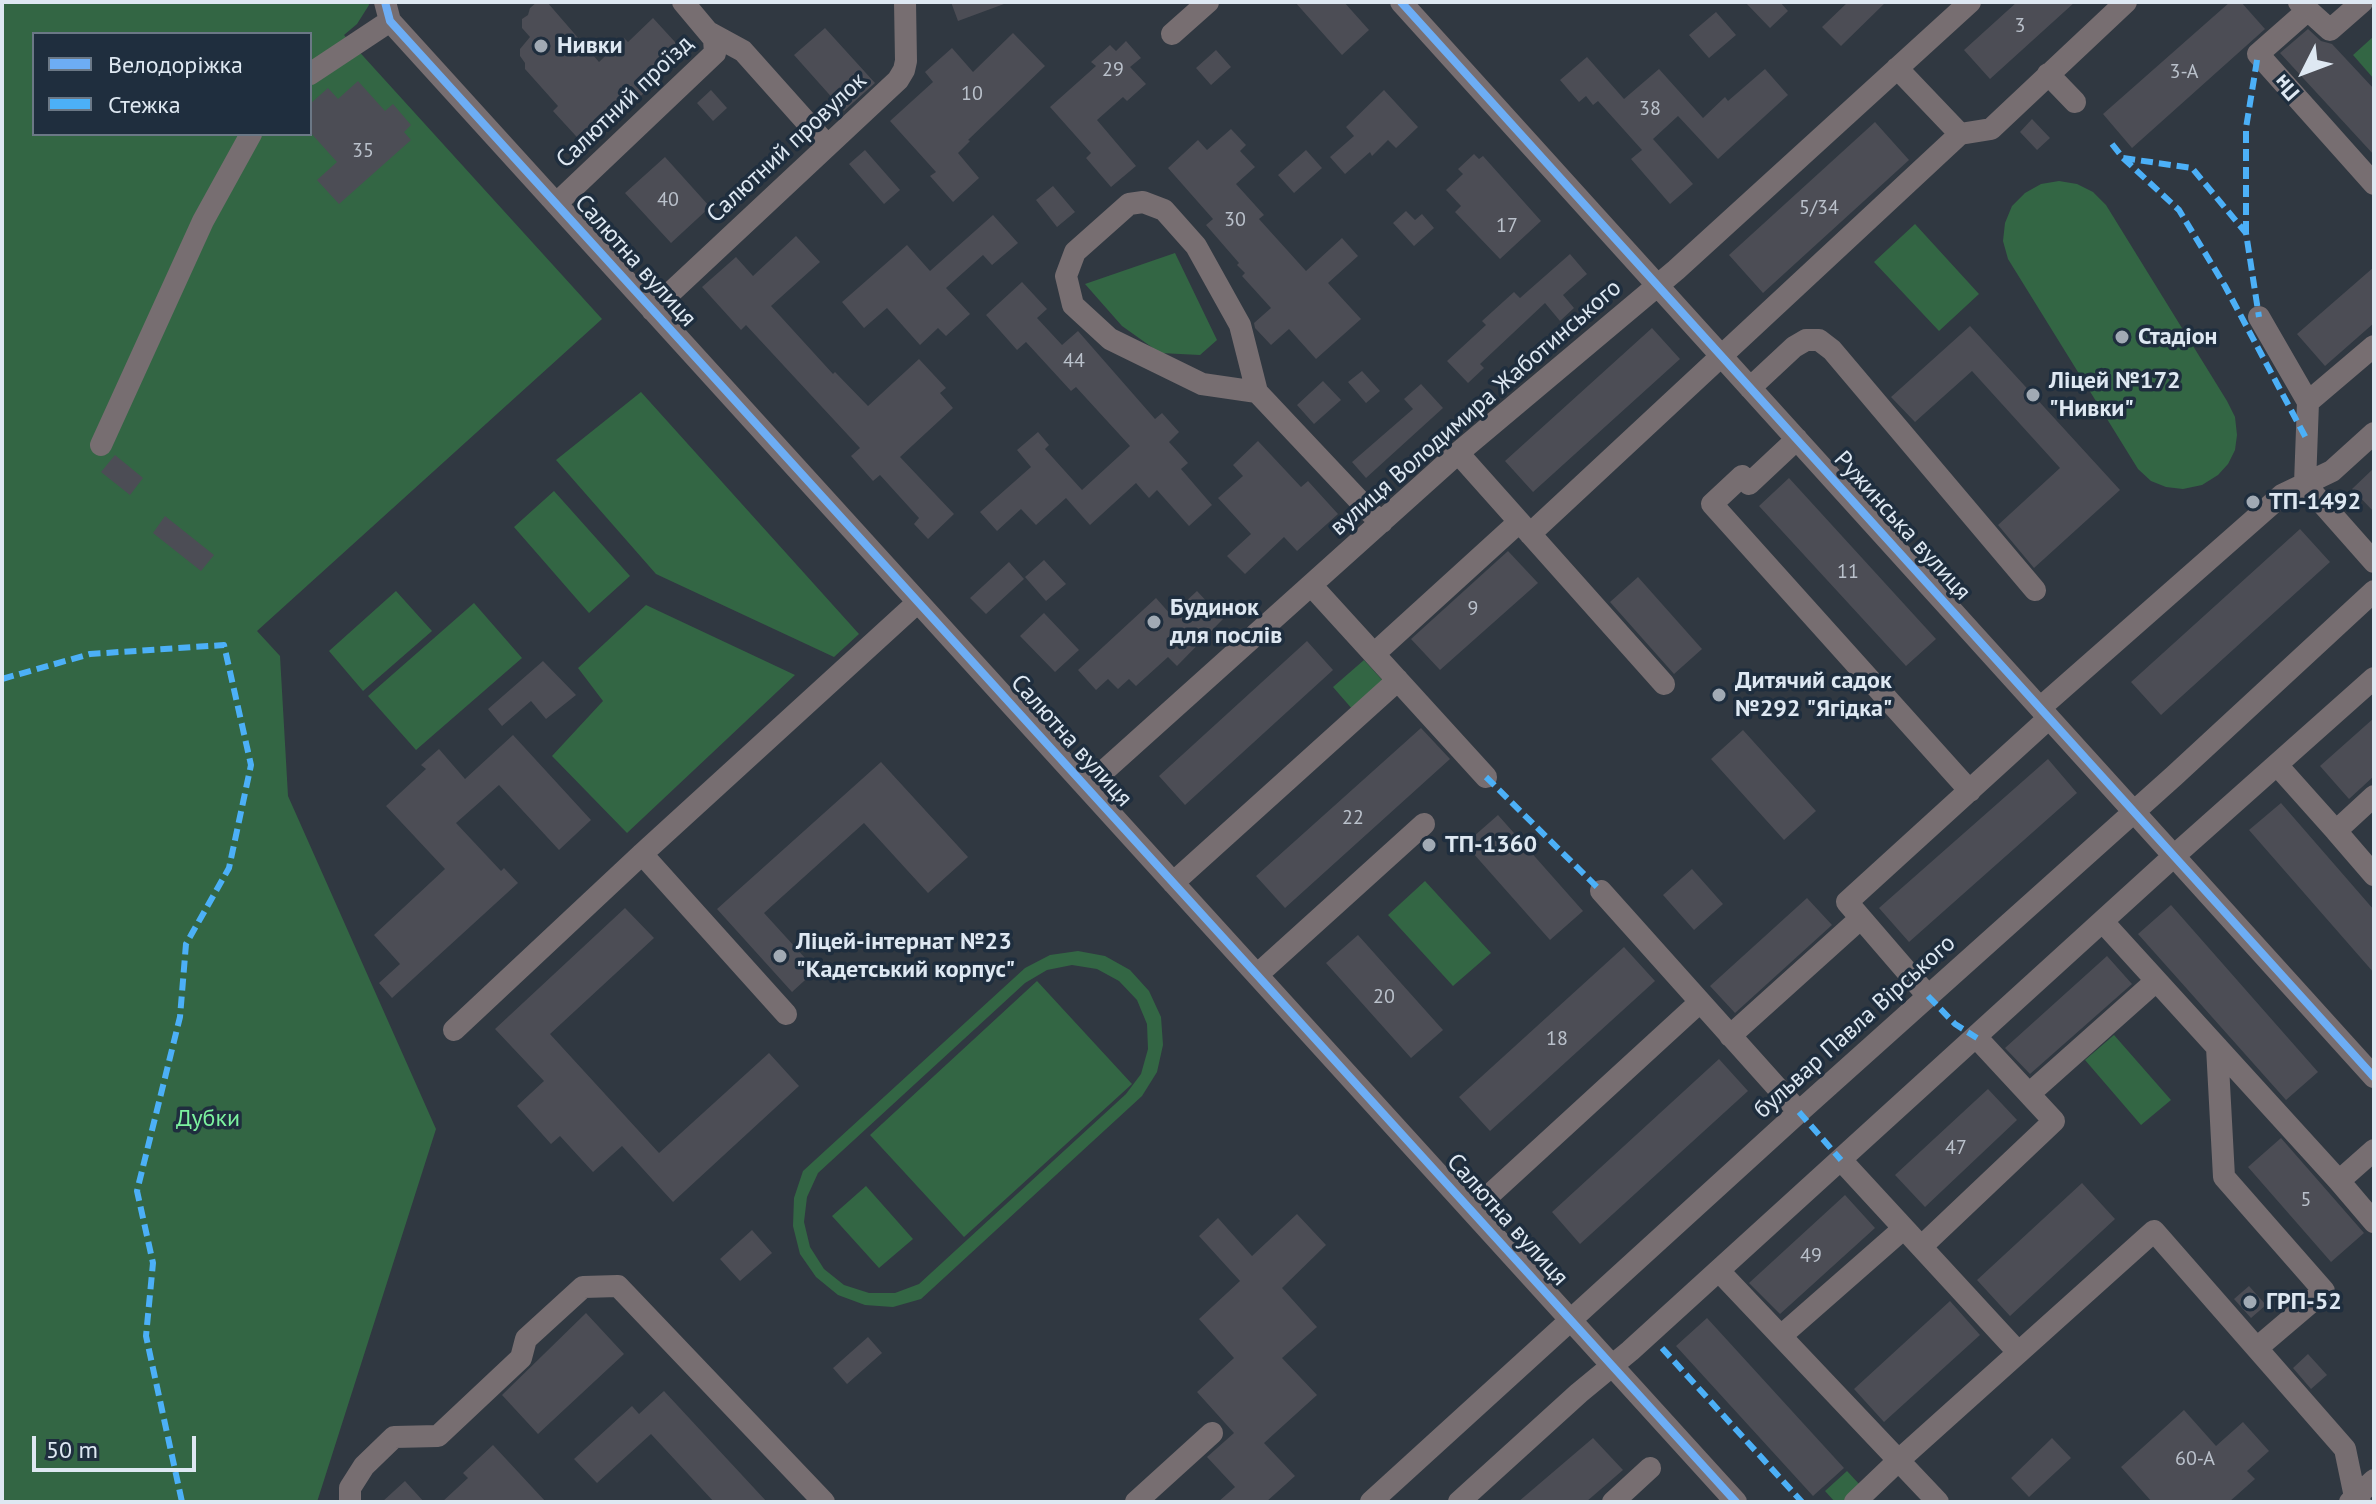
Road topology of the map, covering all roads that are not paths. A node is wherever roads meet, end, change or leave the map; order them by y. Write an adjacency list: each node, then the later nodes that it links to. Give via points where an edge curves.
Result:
1 (683, 2): 10 (street, Салютний проїзд)
2 (905, 2): 18 (street, Салютний провулок, via 904,70)
3 (1208, 2): 11 (street)
4 (1401, 2): 21 (street, Ружинська вулиця)
5 (1970, 2): 12 (street, вулиця Володимира Жаботинського)
6 (2126, 2): 14 (street)
7 (2362, 2): 8 (street, via 2330,30)
8 (2304, 6): 19 (street, via 2258,54)
9 (387, 11): 13 (street); 20 (street, Салютна вулиця)
10 (710, 33): 18 (street, Салютний проїзд, via 743,51); 20 (street, Салютний проїзд, via 716,47 710,60)
11 (1172, 34)
12 (1897, 68): 16 (street); 21 (street, вулиця Володимира Жаботинського)
13 (312, 72)
14 (2048, 74): 15 (street); 16 (street, via 1991,129)
15 (2075, 102)
16 (1960, 134): 25 (street)
17 (250, 136): 31 (street, via 203,221)
18 (827, 145): 22 (street, Салютний провулок)
19 (2374, 184)
20 (556, 204): 22 (street, Салютна вулиця)
21 (1658, 286): 25 (street, Ружинська вулиця); 32 (street, вулиця Володимира Жаботинського)
22 (652, 310): 40 (street, Салютна вулиця)
23 (2259, 317): 28 (street)
24 (2374, 346): 28 (street)
25 (1721, 356): 26 (street, Ружинська вулиця); 35 (street)
26 (1750, 388): 30 (street, Ружинська вулиця); 38 (street, via 1806,340 1819,340)
27 (1257, 392): 27 (street, via 1240,325 1196,246 1164,210 1143,202 1129,204 1075,252 1066,276 1073,305 1110,339 1202,384); 34 (street)
28 (2308, 402): 33 (street)
29 (2374, 433): 33 (street, via 2332,471)
30 (1797, 439): 45 (street, Ружинська вулиця); 49 (street, via 1749,484 1742,476 1712,504)
31 (101, 445)
32 (1458, 453): 34 (street, вулиця Володимира Жаботинського); 35 (street)
33 (2305, 484): 36 (street); 45 (street, via 2282,495)
34 (1382, 522): 37 (street, вулиця Володимира Жаботинського)
35 (1525, 528): 41 (street); 44 (street)
36 (2374, 562)
37 (1311, 585): 41 (street); 48 (street, вулиця Володимира Жаботинського)
38 (2035, 590)
39 (2374, 591): 51 (street, бульвар Павла Вірського)
40 (918, 602): 48 (street, Салютна вулиця); 54 (street)
41 (1374, 654): 43 (street)
42 (2374, 678): 46 (street)
43 (1398, 680): 47 (street); 57 (street)
44 (1664, 684)
45 (2045, 713): 49 (street); 51 (street, Ружинська вулиця)
46 (2277, 765): 53 (street); 55 (street)
47 (1486, 777)
48 (1086, 787): 57 (street, Салютна вулиця)
49 (1970, 791): 59 (street, via 1847,902)
50 (2374, 796): 53 (street)
51 (2134, 812): 55 (street, Ружинська вулиця); 63 (street, бульвар Павла Вірського)
52 (1424, 824): 61 (street)
53 (2336, 831): 56 (street)
54 (642, 854): 65 (street); 66 (street)
55 (2174, 856): 60 (street); 70 (street, Ружинська вулиця)
56 (2374, 875)
57 (1173, 883): 61 (street, Салютна вулиця)
58 (1601, 891): 64 (street)
59 (1861, 918): 63 (street); 67 (street)
60 (2103, 922): 62 (street); 68 (street)
61 (1257, 975): 76 (street, Салютна вулиця)
62 (2156, 981): 69 (street); 71 (street)
63 (1928, 996): 72 (street, бульвар Павла Вірського)
64 (1700, 1002): 67 (street); 76 (street)
65 (786, 1014)
66 (454, 1030)
67 (1730, 1036): 72 (street)
68 (1977, 1038): 71 (street); 74 (street)
69 (2217, 1047): 75 (street); 83 (street, via 2224,1177 2324,1291)
70 (2374, 1077)
71 (2029, 1094): 79 (street, via 2054,1121)
72 (1799, 1112): 81 (street, бульвар Павла Вірського)
73 (2374, 1150): 75 (street)
74 (1841, 1160): 78 (street); 80 (street)
75 (2339, 1181): 77 (street)
76 (1472, 1211): 81 (street, Салютна вулиця)
77 (2374, 1222)
78 (1903, 1229): 79 (street); 82 (street)
79 (1921, 1247): 84 (street)
80 (1719, 1271): 82 (street); 85 (street)
81 (1570, 1320): 85 (street, Салютна вулиця); 94 (street, бульвар Павла Вірського)
82 (1781, 1336): 87 (street)
83 (2257, 1348): 84 (street, via 2154,1231); 90 (street, via 2345,1449)
84 (2018, 1352): 87 (street)
85 (1612, 1366): 95 (street); 97 (street, Салютна вулиця)
86 (1212, 1433): 93 (street)
87 (1899, 1460): 98 (street); 99 (street)
88 (1650, 1468): 96 (street)
89 (2374, 1480): 90 (street)
90 (2355, 1500)
91 (350, 1502): 92 (street, via 350,1488 364,1466 394,1437 438,1436 521,1358 526,1339 583,1287 618,1286)
92 (824, 1502)
93 (1136, 1502)
94 (1371, 1502)
95 (1459, 1502)
96 (1613, 1502)
97 (1736, 1502)
98 (1855, 1502)
99 (1938, 1502)

